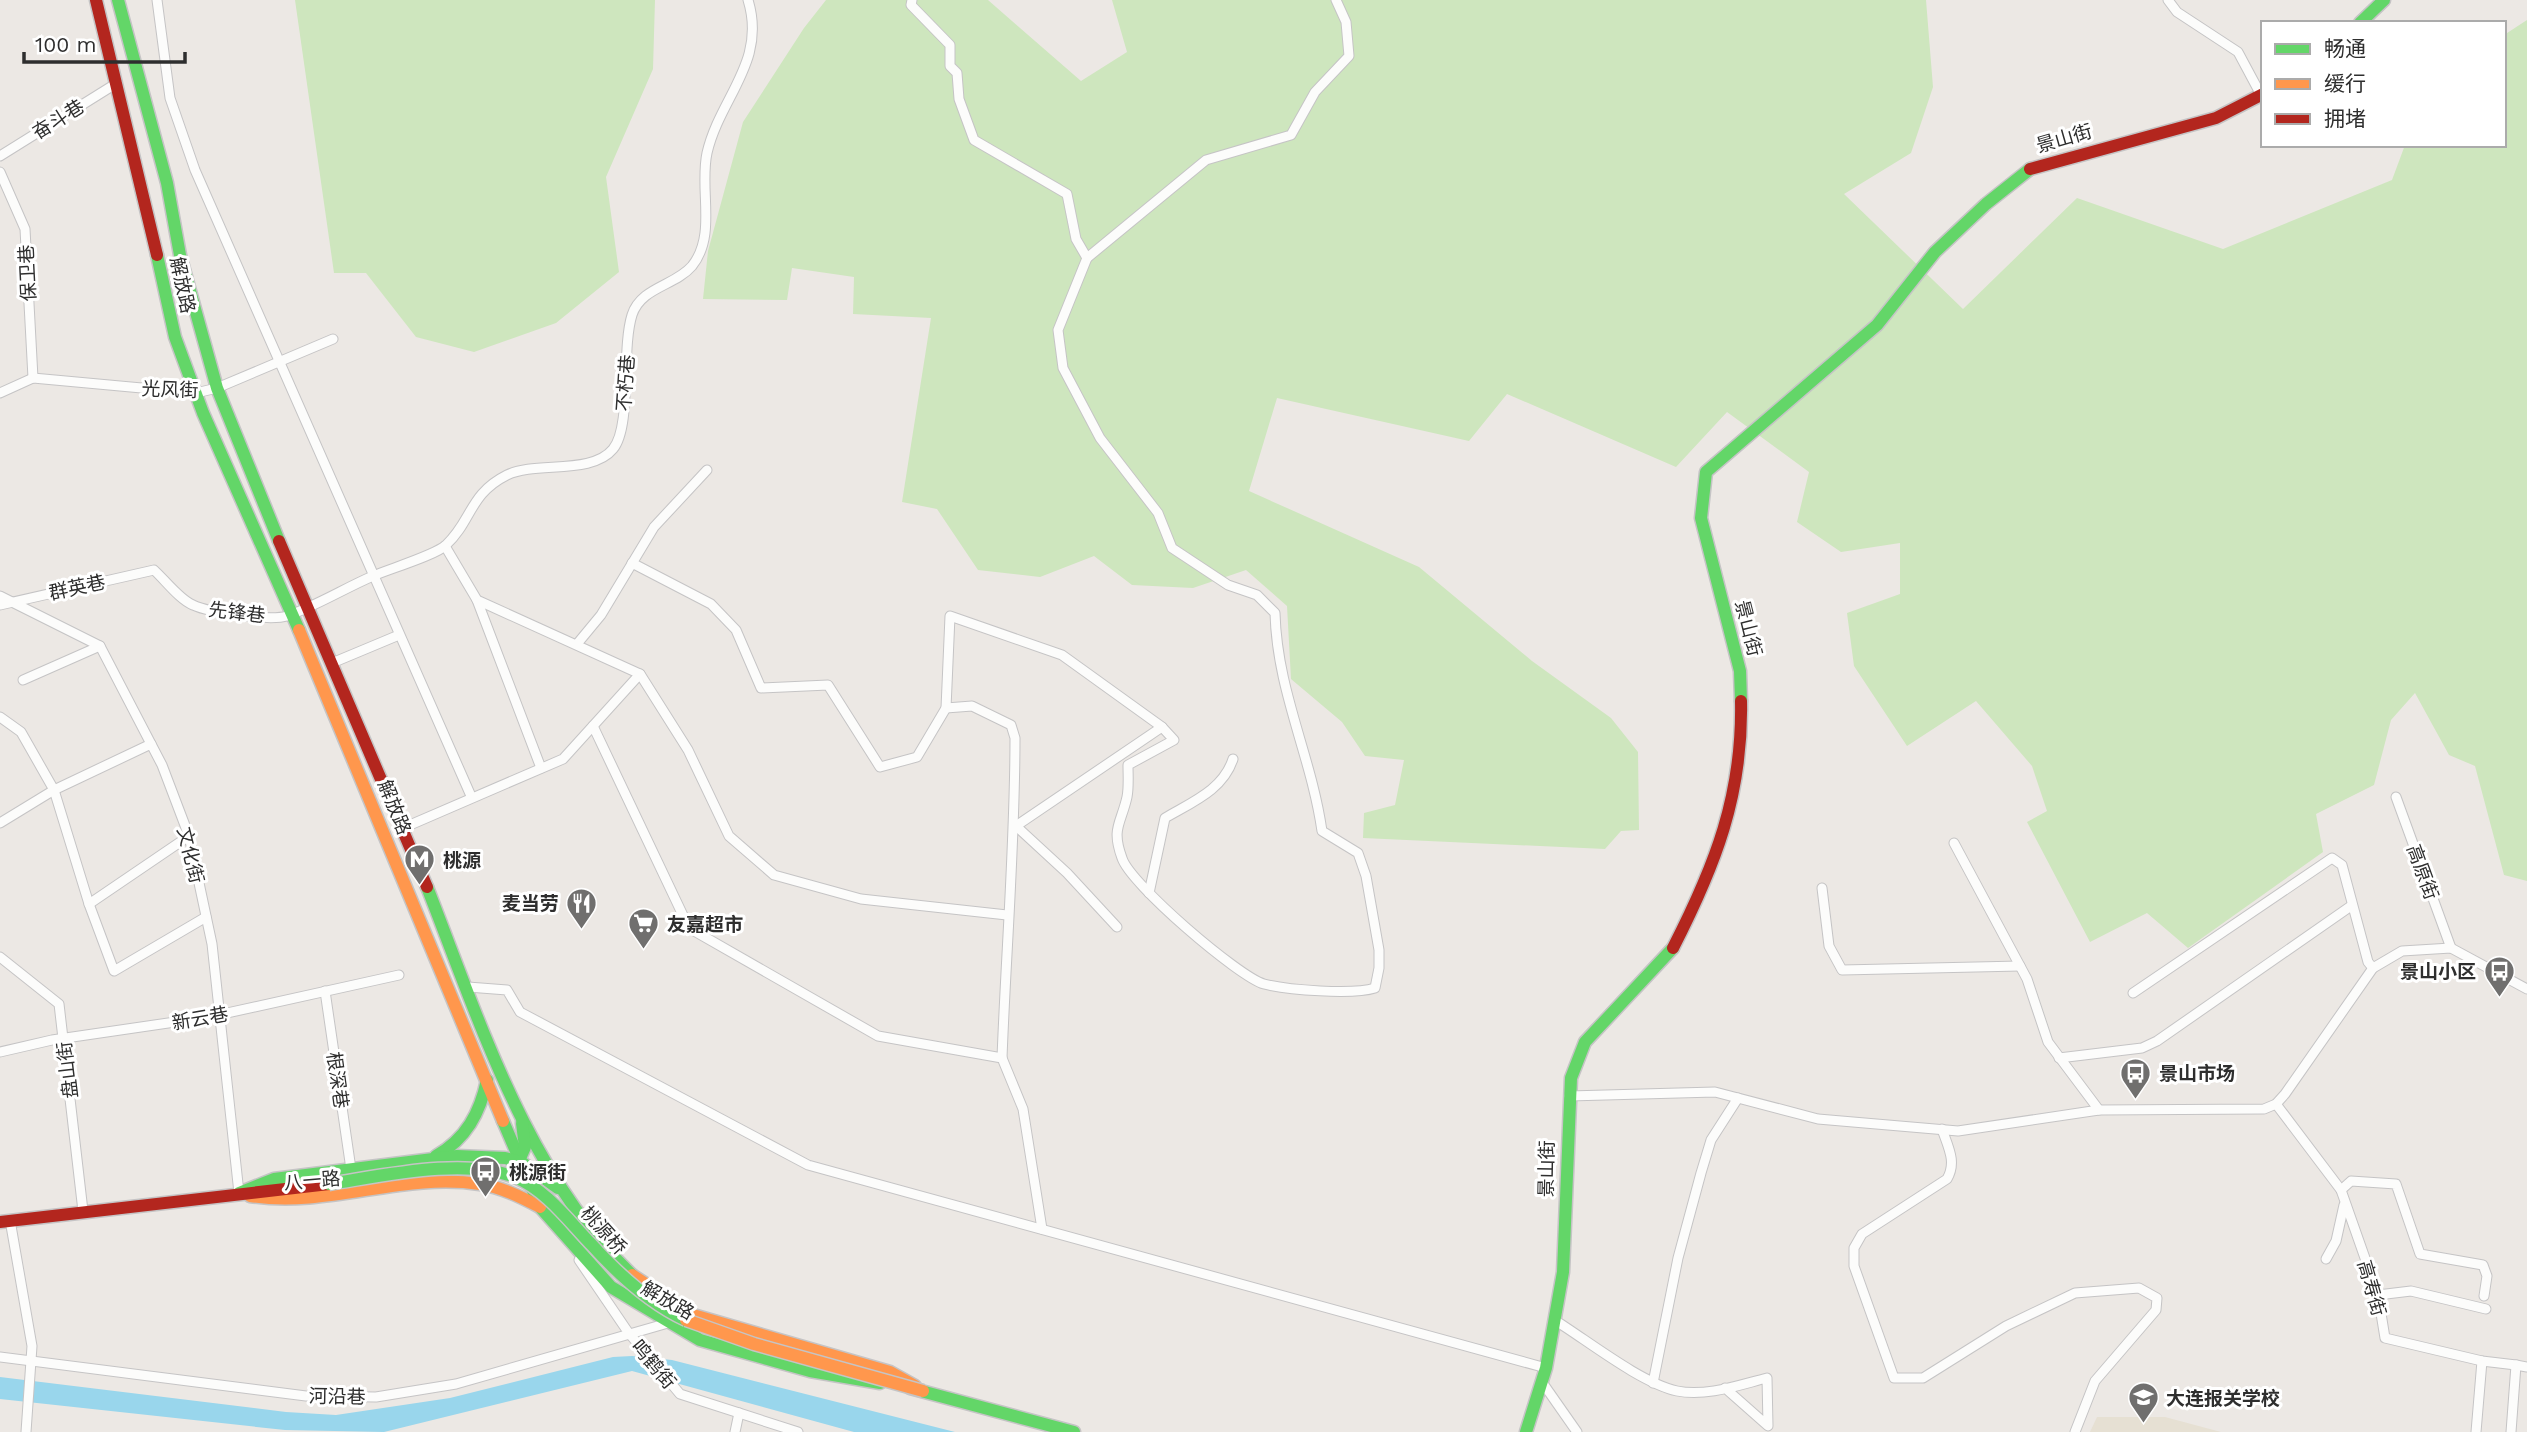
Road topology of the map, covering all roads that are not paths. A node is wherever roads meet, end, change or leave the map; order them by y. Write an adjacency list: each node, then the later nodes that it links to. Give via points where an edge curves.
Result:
1 (96, 0): 10 (main road, 解放路)
2 (118, 0): 19 (main road, 解放路)
3 (157, 0): 17 (street, via 170,97 195,170)
4 (748, 0): 23 (street, 不朽巷, via 754,41 746,68 717,120 707,154 704,243 691,267 648,293 632,313 621,436 599,461 510,474 482,490)
5 (912, 0): 15 (street, via 911,5 950,45 958,99 974,140 1068,194 1076,239)
6 (1336, 0): 15 (street, via 1346,22 1349,56 1315,92 1291,135 1206,160)
7 (2168, 0): 11 (street, via 2177,12 2238,52)
8 (2384, 0): 9 (main road)
9 (2362, 21)
10 (117, 83): 13 (street, 奋斗巷); 21 (main road, 解放路, via 175,337)
11 (2261, 93)
12 (2261, 96): 76 (main road, 景山街, via 2216,118 2033,167 1935,252 1877,325 1706,472 1701,518 1740,671 1741,718 1730,814 1707,882 1673,948 1585,1042)
13 (0, 156)
14 (0, 172): 18 (street, 保卫巷, via 25,229)
15 (1087, 258): 55 (street, via 1058,330 1063,368 1100,438 1158,513 1172,548 1228,584 1257,595 1275,613 1276,652 1316,792 1322,831 1358,853 1366,876 1379,950 1375,988 1359,993 1262,984 1184,928)
16 (333, 338): 17 (street, 光风街)
17 (278, 362): 19 (street, 光风街); 26 (street)
18 (33, 378): 20 (street, 光风街); 21 (street, 光风街)
19 (217, 388): 21 (street, 光风街); 31 (main road, 解放路)
20 (0, 393)
21 (196, 393): 32 (main road, 解放路)
22 (707, 470): 24 (street, via 654,527)
23 (446, 546): 26 (street); 28 (street)
24 (632, 563): 34 (street, via 601,615); 39 (street, via 711,604 736,630 761,688 828,685 880,767 917,757)
25 (154, 570): 29 (street, 群英巷); 32 (street, 先锋巷, via 191,605 216,612)
26 (373, 576): 31 (street); 33 (street)
27 (0, 596): 29 (street)
28 (477, 600): 34 (street); 45 (street)
29 (12, 602): 30 (street, 群英巷); 35 (street)
30 (0, 606)
31 (306, 606): 32 (street); 36 (main road, 解放路)
32 (291, 614): 75 (main road, 解放路)
33 (399, 635): 36 (street); 47 (street)
34 (577, 644): 37 (street)
35 (100, 646): 38 (street); 43 (street, 文化街)
36 (332, 663): 51 (main road, 解放路)
37 (640, 674): 41 (street); 58 (street, via 688,750 729,836 774,875 861,899)
38 (23, 680)
39 (946, 708): 42 (street, via 950,616 1062,655); 50 (street, via 972,706 1011,725 1016,738)
40 (0, 717): 46 (street, via 21,732)
41 (593, 726): 45 (street, via 563,759); 73 (street, via 689,928 878,1036)
42 (1162, 727): 50 (street); 55 (street, via 1174,740 1128,765 1127,797 1115,829 1122,861)
43 (151, 744): 46 (street); 52 (street, 文化街)
44 (1233, 759): 55 (street, via 1228,775 1165,818)
45 (541, 768): 47 (street)
46 (54, 790): 49 (street); 56 (street)
47 (471, 796): 51 (street)
48 (2396, 797): 61 (street, 高原街)
49 (0, 823)
50 (1016, 826): 58 (street); 60 (street)
51 (403, 828): 66 (main road, 解放路)
52 (188, 836): 56 (street); 59 (street, 文化街)
53 (1954, 843): 63 (street)
54 (1822, 888): 63 (street, via 1829,946 1842,970)
55 (1149, 893)
56 (89, 904): 59 (street, via 114,971)
57 (2351, 906): 64 (street, via 2368,962); 69 (street, via 2342,865 2332,858 2325,860); 74 (street, via 2157,1041 2142,1048)
58 (1007, 915): 73 (street)
59 (206, 917): 70 (street, 文化街)
60 (1117, 927)
61 (2451, 948): 64 (street, via 2402,951); 67 (street)
62 (2, 961): 71 (street, 盘山街, via 59,1004)
63 (2020, 966): 74 (street, via 2048,1042)
64 (2374, 968): 78 (street)
65 (399, 975): 68 (street, 新云巷)
66 (468, 987): 80 (main road, 解放路); 93 (street, via 507,990 520,1012 808,1165)
67 (2527, 989)
68 (325, 991): 70 (street, 新云巷); 84 (street, 根深巷)
69 (2133, 993)
70 (220, 1015): 71 (street, 新云巷); 88 (street, 文化街)
71 (64, 1038): 72 (street, 新云巷); 91 (street, 盘山街)
72 (0, 1052)
73 (1002, 1058): 93 (street, via 1023,1109)
74 (2059, 1058): 79 (street)
75 (487, 1080): 82 (main road, via 482,1105 464,1136); 83 (main road, 解放路)
76 (1569, 1096): 77 (street, via 1715,1091); 99 (main road, 景山街, via 1563,1272)
77 (1738, 1098): 81 (street, via 1818,1119); 109 (street, via 1711,1140 1701,1173)
78 (2276, 1104): 79 (street, via 2264,1110); 87 (street, 高寿街)
79 (2099, 1110): 81 (street, via 1958,1131)
80 (520, 1114): 83 (main road, via 526,1140); 86 (main road, 解放路)
81 (1942, 1129): 120 (street, via 1952,1157 1947,1180 1862,1234 1854,1248 1854,1266 1894,1378 1923,1378 2006,1326 2075,1293 2139,1287 2150,1291 2157,1298 2156,1310 2095,1381)
82 (426, 1160): 83 (main road, via 467,1157); 84 (main road)
83 (521, 1162): 85 (main road, via 507,1170); 86 (main road); 90 (main road, 解放路)
84 (351, 1169): 88 (main road, via 274,1179)
85 (435, 1183): 88 (main road, 八一路, via 276,1202); 90 (main road, 八一路, via 478,1183 512,1192)
86 (559, 1188): 111 (main road, 解放路, via 612,1256 638,1280 693,1315 890,1372)
87 (2341, 1190): 89 (street, 高寿街); 97 (street, via 2351,1181 2396,1184 2420,1254 2483,1265 2487,1276)
88 (239, 1193): 91 (main road, 八一路); 111 (main road, 桃源桥, bridge, via 468,1170 513,1176 567,1217 616,1272 677,1315 726,1335)
89 (2345, 1203): 95 (street, via 2336,1241); 96 (street, 高寿街)
90 (540, 1207): 94 (main road, 解放路)
91 (83, 1212): 92 (main road, 八一路)
92 (5, 1221): 103 (street)
93 (1042, 1229): 107 (street)
94 (559, 1231): 100 (main road, 解放路, via 611,1287); 101 (street, 鸣鹤街)
95 (2326, 1259)
96 (2378, 1295): 98 (street, via 2411,1291); 104 (street, 高寿街, via 2385,1338)
97 (2484, 1296)
98 (2486, 1309)
99 (1556, 1321): 107 (main road, 景山街); 109 (street)
100 (667, 1323): 101 (street, 河沿巷); 111 (main road, 解放路, via 701,1340 810,1371)
101 (628, 1332): 103 (street, 河沿巷, via 456,1384 376,1397 306,1396); 112 (street, 鸣鹤街, via 680,1394)
102 (0, 1357): 103 (street, 河沿巷)
103 (32, 1361): 114 (street)
104 (2482, 1361): 105 (street, 高寿街); 121 (street)
105 (2516, 1365): 106 (street, 高寿街); 122 (street)
106 (2527, 1367)
107 (1546, 1368): 108 (main road, 景山街)
108 (1542, 1382): 118 (main road, 景山街); 119 (street)
109 (1653, 1382): 110 (street, via 1678,1391)
110 (1725, 1388): 113 (street); 113 (street, via 1767,1378)
111 (923, 1391): 117 (main road, 解放路)
112 (739, 1413): 115 (street); 116 (street, 鸣鹤街)
113 (1770, 1429)
114 (26, 1432)
115 (735, 1432)
116 (798, 1432)
117 (1074, 1432)
118 (1526, 1432)
119 (1577, 1432)
120 (2075, 1432)
121 (2476, 1432)
122 (2511, 1432)

